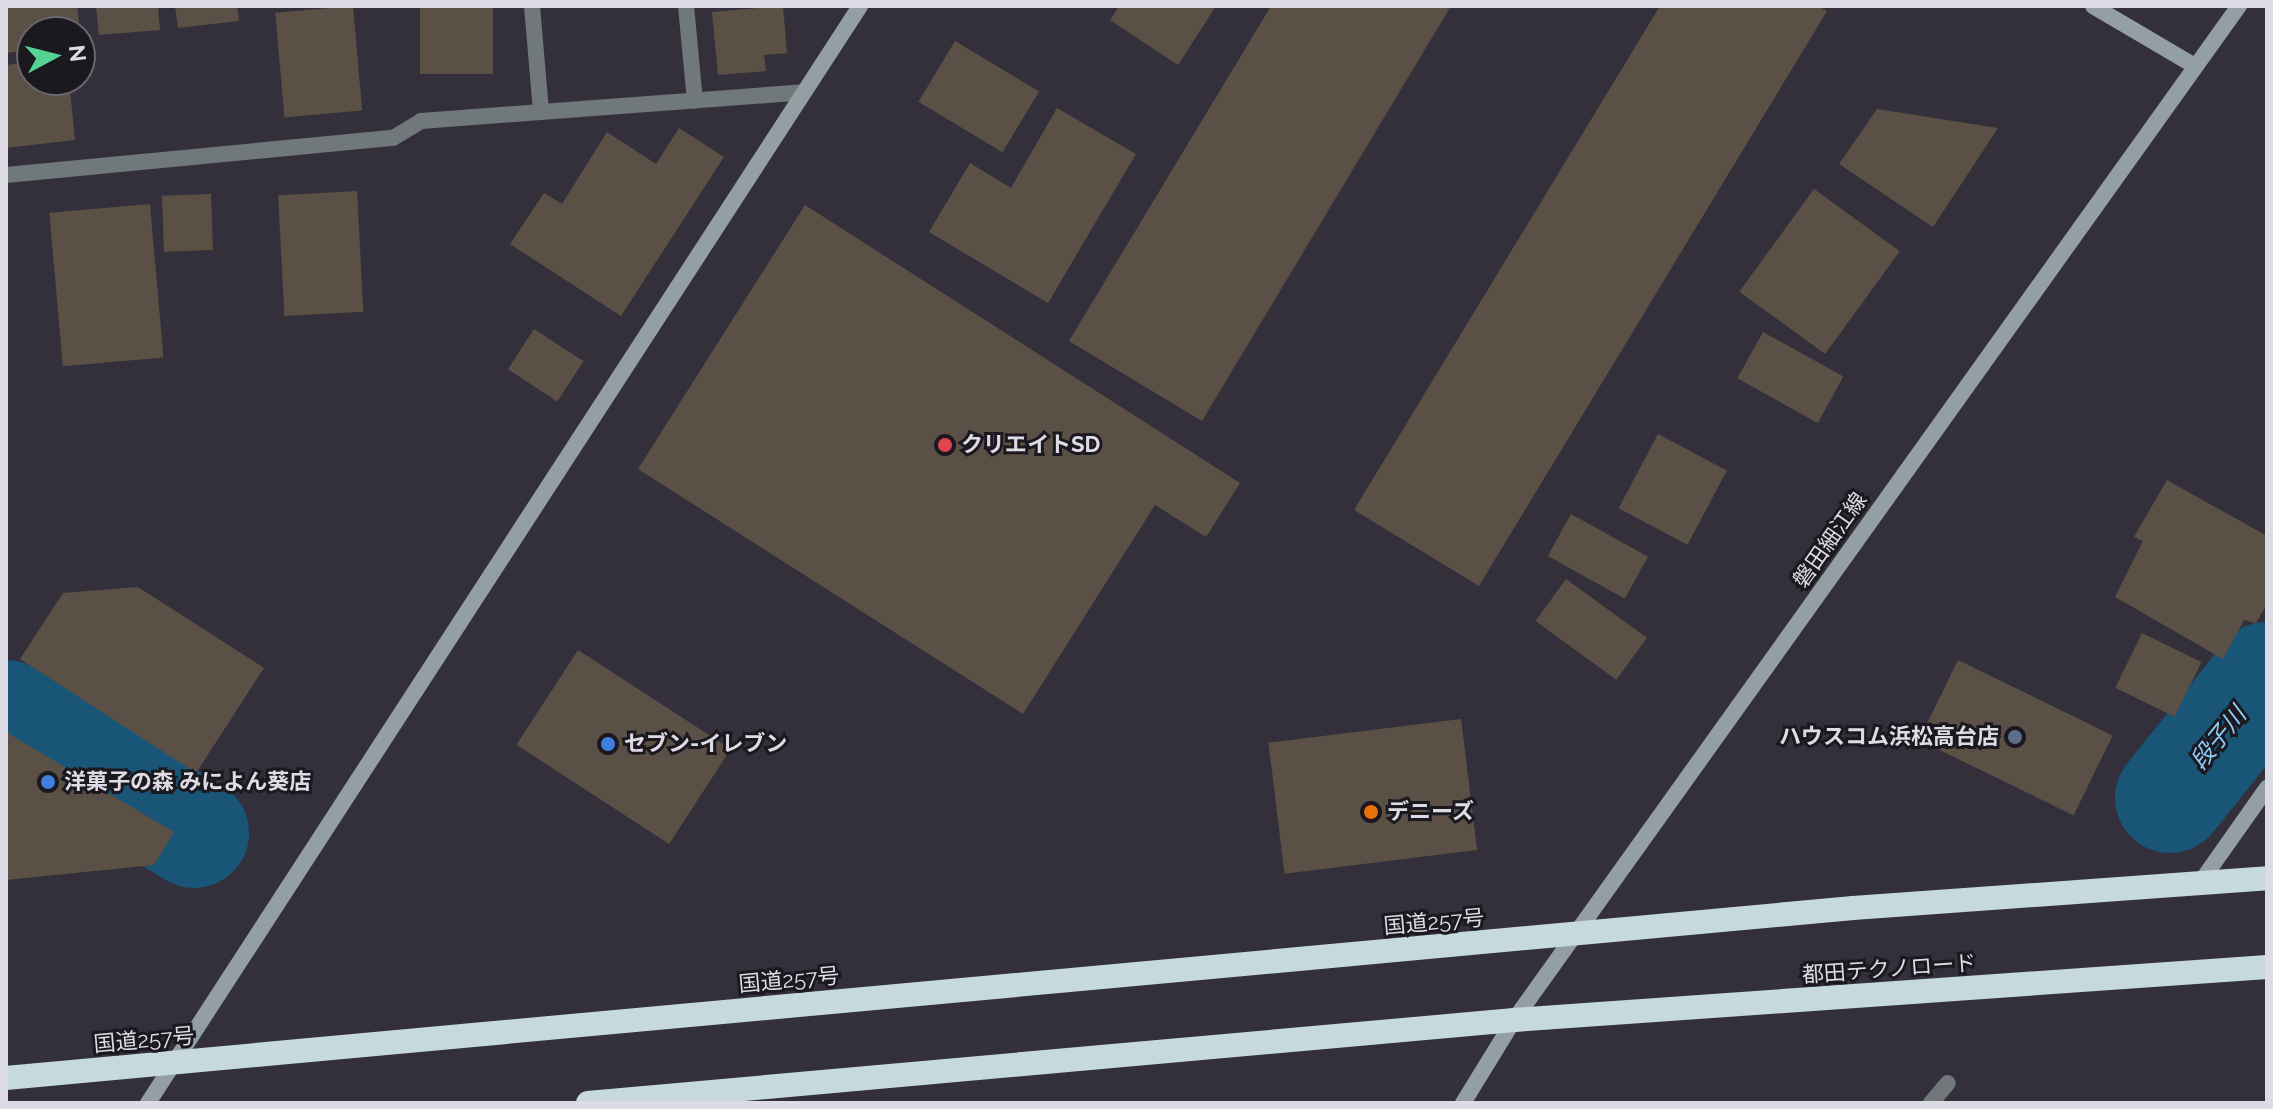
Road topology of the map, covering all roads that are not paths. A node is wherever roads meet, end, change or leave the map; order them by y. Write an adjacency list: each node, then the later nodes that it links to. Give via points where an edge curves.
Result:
1 (532, 6): 9 (street)
2 (686, 6): 8 (street)
3 (860, 6): 7 (street)
4 (2093, 6): 6 (street)
5 (2239, 6): 6 (street, 磐田細江線)
6 (2193, 65): 14 (street, 磐田細江線)
7 (803, 92): 8 (street); 17 (street)
8 (695, 101): 9 (street)
9 (541, 112): 10 (street, via 421,121 393,138)
10 (6, 175)
11 (2267, 788): 13 (street)
12 (2267, 878): 13 (highway)
13 (2202, 880): 14 (highway)
14 (1577, 935): 16 (street, 磐田細江線); 17 (highway, 国道257号)
15 (2267, 967): 16 (highway, 都田テクノロード)
16 (1514, 1020): 21 (highway); 22 (street, 磐田細江線)
17 (172, 1064): 18 (highway, 国道257号); 20 (street)
18 (6, 1078)
19 (1948, 1083): 23 (street)
20 (148, 1103)
21 (588, 1103)
22 (1463, 1103)
23 (1931, 1103)

